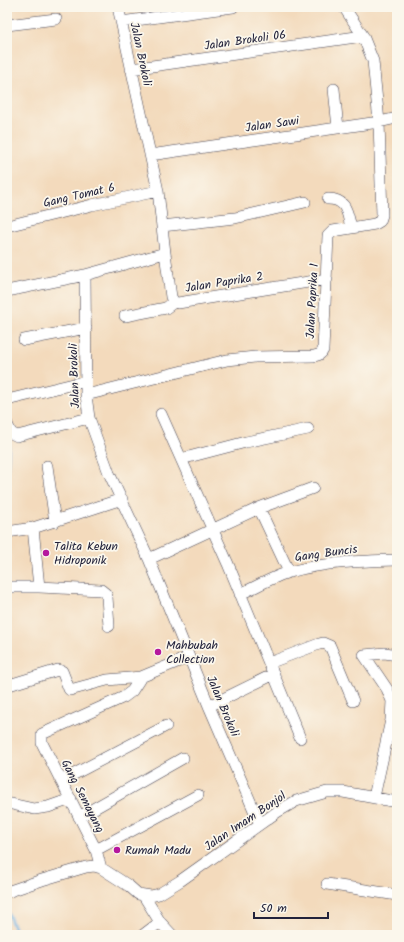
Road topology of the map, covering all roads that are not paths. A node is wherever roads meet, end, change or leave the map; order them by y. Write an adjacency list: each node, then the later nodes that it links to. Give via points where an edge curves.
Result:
1 (118, 7): 5 (street, Jalan Brokoli)
2 (233, 7): 5 (street)
3 (344, 7): 7 (street, Jalan Paprika 1)
4 (56, 19): 6 (street)
5 (120, 22): 8 (street, Jalan Brokoli)
6 (7, 25)
7 (362, 36): 8 (street, Jalan Brokoli 06); 11 (street, Jalan Paprika 1, via 373,61)
8 (131, 69): 13 (street, Jalan Brokoli)
9 (334, 89): 12 (street)
10 (397, 118): 11 (street, Jalan Sawi)
11 (379, 122): 12 (street, Jalan Sawi); 19 (street, Jalan Paprika 1, via 382,215 376,224)
12 (338, 128): 13 (street, Jalan Sawi)
13 (150, 155): 14 (street, Jalan Brokoli)
14 (158, 191): 17 (street, Gang Tomat 6); 18 (street, Jalan Brokoli)
15 (328, 199): 19 (street, via 336,199 345,206)
16 (305, 202): 18 (street, via 234,218)
17 (7, 226)
18 (162, 226): 20 (street, Jalan Brokoli)
19 (351, 228): 22 (street, Jalan Paprika 1, via 330,233)
20 (165, 254): 21 (street); 24 (street, Jalan Paprika 2, via 171,297)
21 (85, 275): 23 (street); 26 (street, Jalan Brokoli)
22 (327, 279): 24 (street, Jalan Paprika 2); 29 (street, Jalan Paprika 1, via 323,350 319,355 227,360)
23 (7, 291)
24 (174, 302): 25 (street, via 166,308)
25 (125, 316)
26 (86, 328): 27 (street); 28 (street, Jalan Brokoli)
27 (24, 340)
28 (86, 381): 29 (street, Jalan Brokoli); 30 (street)
29 (86, 395): 32 (street, Jalan Brokoli)
30 (7, 400)
31 (161, 414): 35 (street)
32 (89, 418): 33 (street, via 17,436 11,433); 38 (street, Jalan Brokoli, via 109,473)
33 (7, 424)
34 (308, 429): 35 (street)
35 (181, 459): 42 (street)
36 (46, 466): 40 (street)
37 (313, 488): 39 (street)
38 (122, 499): 40 (street); 44 (street, Jalan Brokoli)
39 (259, 508): 42 (street); 46 (street)
40 (55, 522): 41 (street)
41 (33, 528): 43 (street); 48 (street)
42 (213, 530): 44 (street); 49 (street)
43 (10, 532)
44 (150, 559): 52 (street, Jalan Brokoli)
45 (397, 560): 46 (street, Gang Buncis, via 344,562)
46 (289, 572): 49 (street, Gang Buncis)
47 (7, 587): 48 (street)
48 (39, 587): 50 (street, via 104,591 107,597)
49 (240, 594): 53 (street)
50 (109, 626)
51 (397, 655): 58 (street, via 364,655)
52 (189, 657): 55 (street); 59 (street, Jalan Brokoli)
53 (269, 663): 54 (street); 57 (street, via 319,644 327,644)
54 (274, 674): 59 (street); 62 (street)
55 (141, 677): 56 (street, via 107,680 70,690 62,671 58,670); 64 (street, Gang Semayang, via 132,691 124,697 44,732 42,743)
56 (9, 685)
57 (353, 701)
58 (394, 701): 60 (street)
59 (209, 706): 71 (street, Jalan Brokoli)
60 (394, 720): 66 (street)
61 (166, 726): 64 (street)
62 (300, 738)
63 (183, 758): 70 (street)
64 (61, 781): 67 (street, Gang Semayang)
65 (198, 795): 72 (street)
66 (374, 797): 68 (street, Jalan Imam Bonjol); 71 (street, Jalan Imam Bonjol, via 327,792 296,802)
67 (71, 799): 69 (street, via 34,810); 70 (street, Gang Semayang)
68 (397, 802)
69 (7, 803)
70 (79, 816): 72 (street, Gang Semayang)
71 (260, 824): 77 (street, Jalan Imam Bonjol, via 163,892)
72 (96, 850): 73 (street, Gang Semayang)
73 (101, 868): 75 (street, via 86,867); 77 (street)
74 (327, 884): 76 (street)
75 (7, 892)
76 (397, 895)
77 (144, 896): 78 (street)
78 (160, 922): 79 (street); 80 (street)
79 (144, 935)
80 (172, 935)

